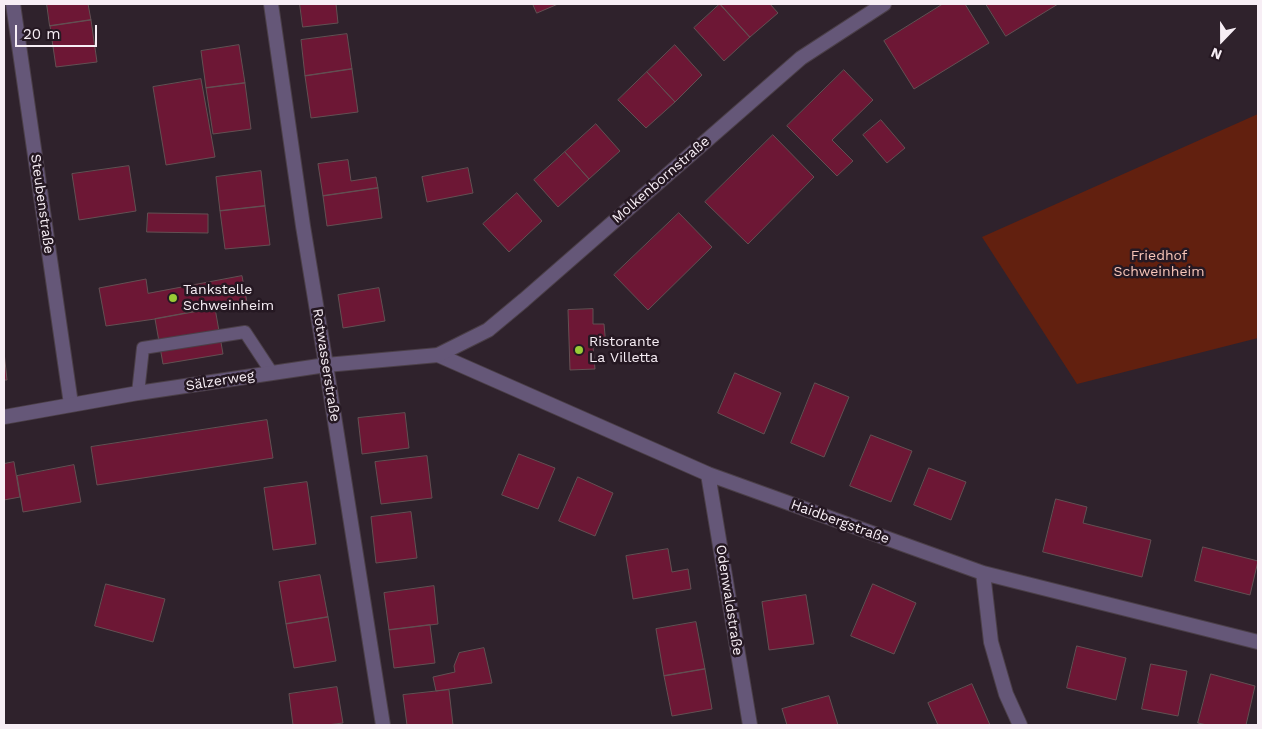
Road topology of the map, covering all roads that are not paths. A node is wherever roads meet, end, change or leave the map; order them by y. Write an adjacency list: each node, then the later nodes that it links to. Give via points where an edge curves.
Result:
1 (13, 4): 8 (street, Steubenstraße)
2 (272, 4): 5 (street, Rotwasserstraße)
3 (884, 4): 4 (street, Molkenbornstraße, via 801,58 488,330)
4 (438, 355): 5 (street, Sälzerweg); 10 (street, Haidbergstraße)
5 (326, 365): 6 (street, Sälzerweg); 13 (street, Rotwasserstraße)
6 (272, 373): 7 (street, Sälzerweg); 7 (lane, via 245,332 162,345 143,348)
7 (138, 394): 8 (street, Sälzerweg)
8 (71, 404): 9 (street, Sälzerweg)
9 (4, 417)
10 (708, 474): 11 (street, Haidbergstraße); 14 (street, Odenwaldstraße)
11 (982, 573): 12 (street, Haidbergstraße); 15 (street, via 991,642 1006,694)
12 (1258, 642)
13 (383, 725)
14 (750, 725)
15 (1020, 725)

